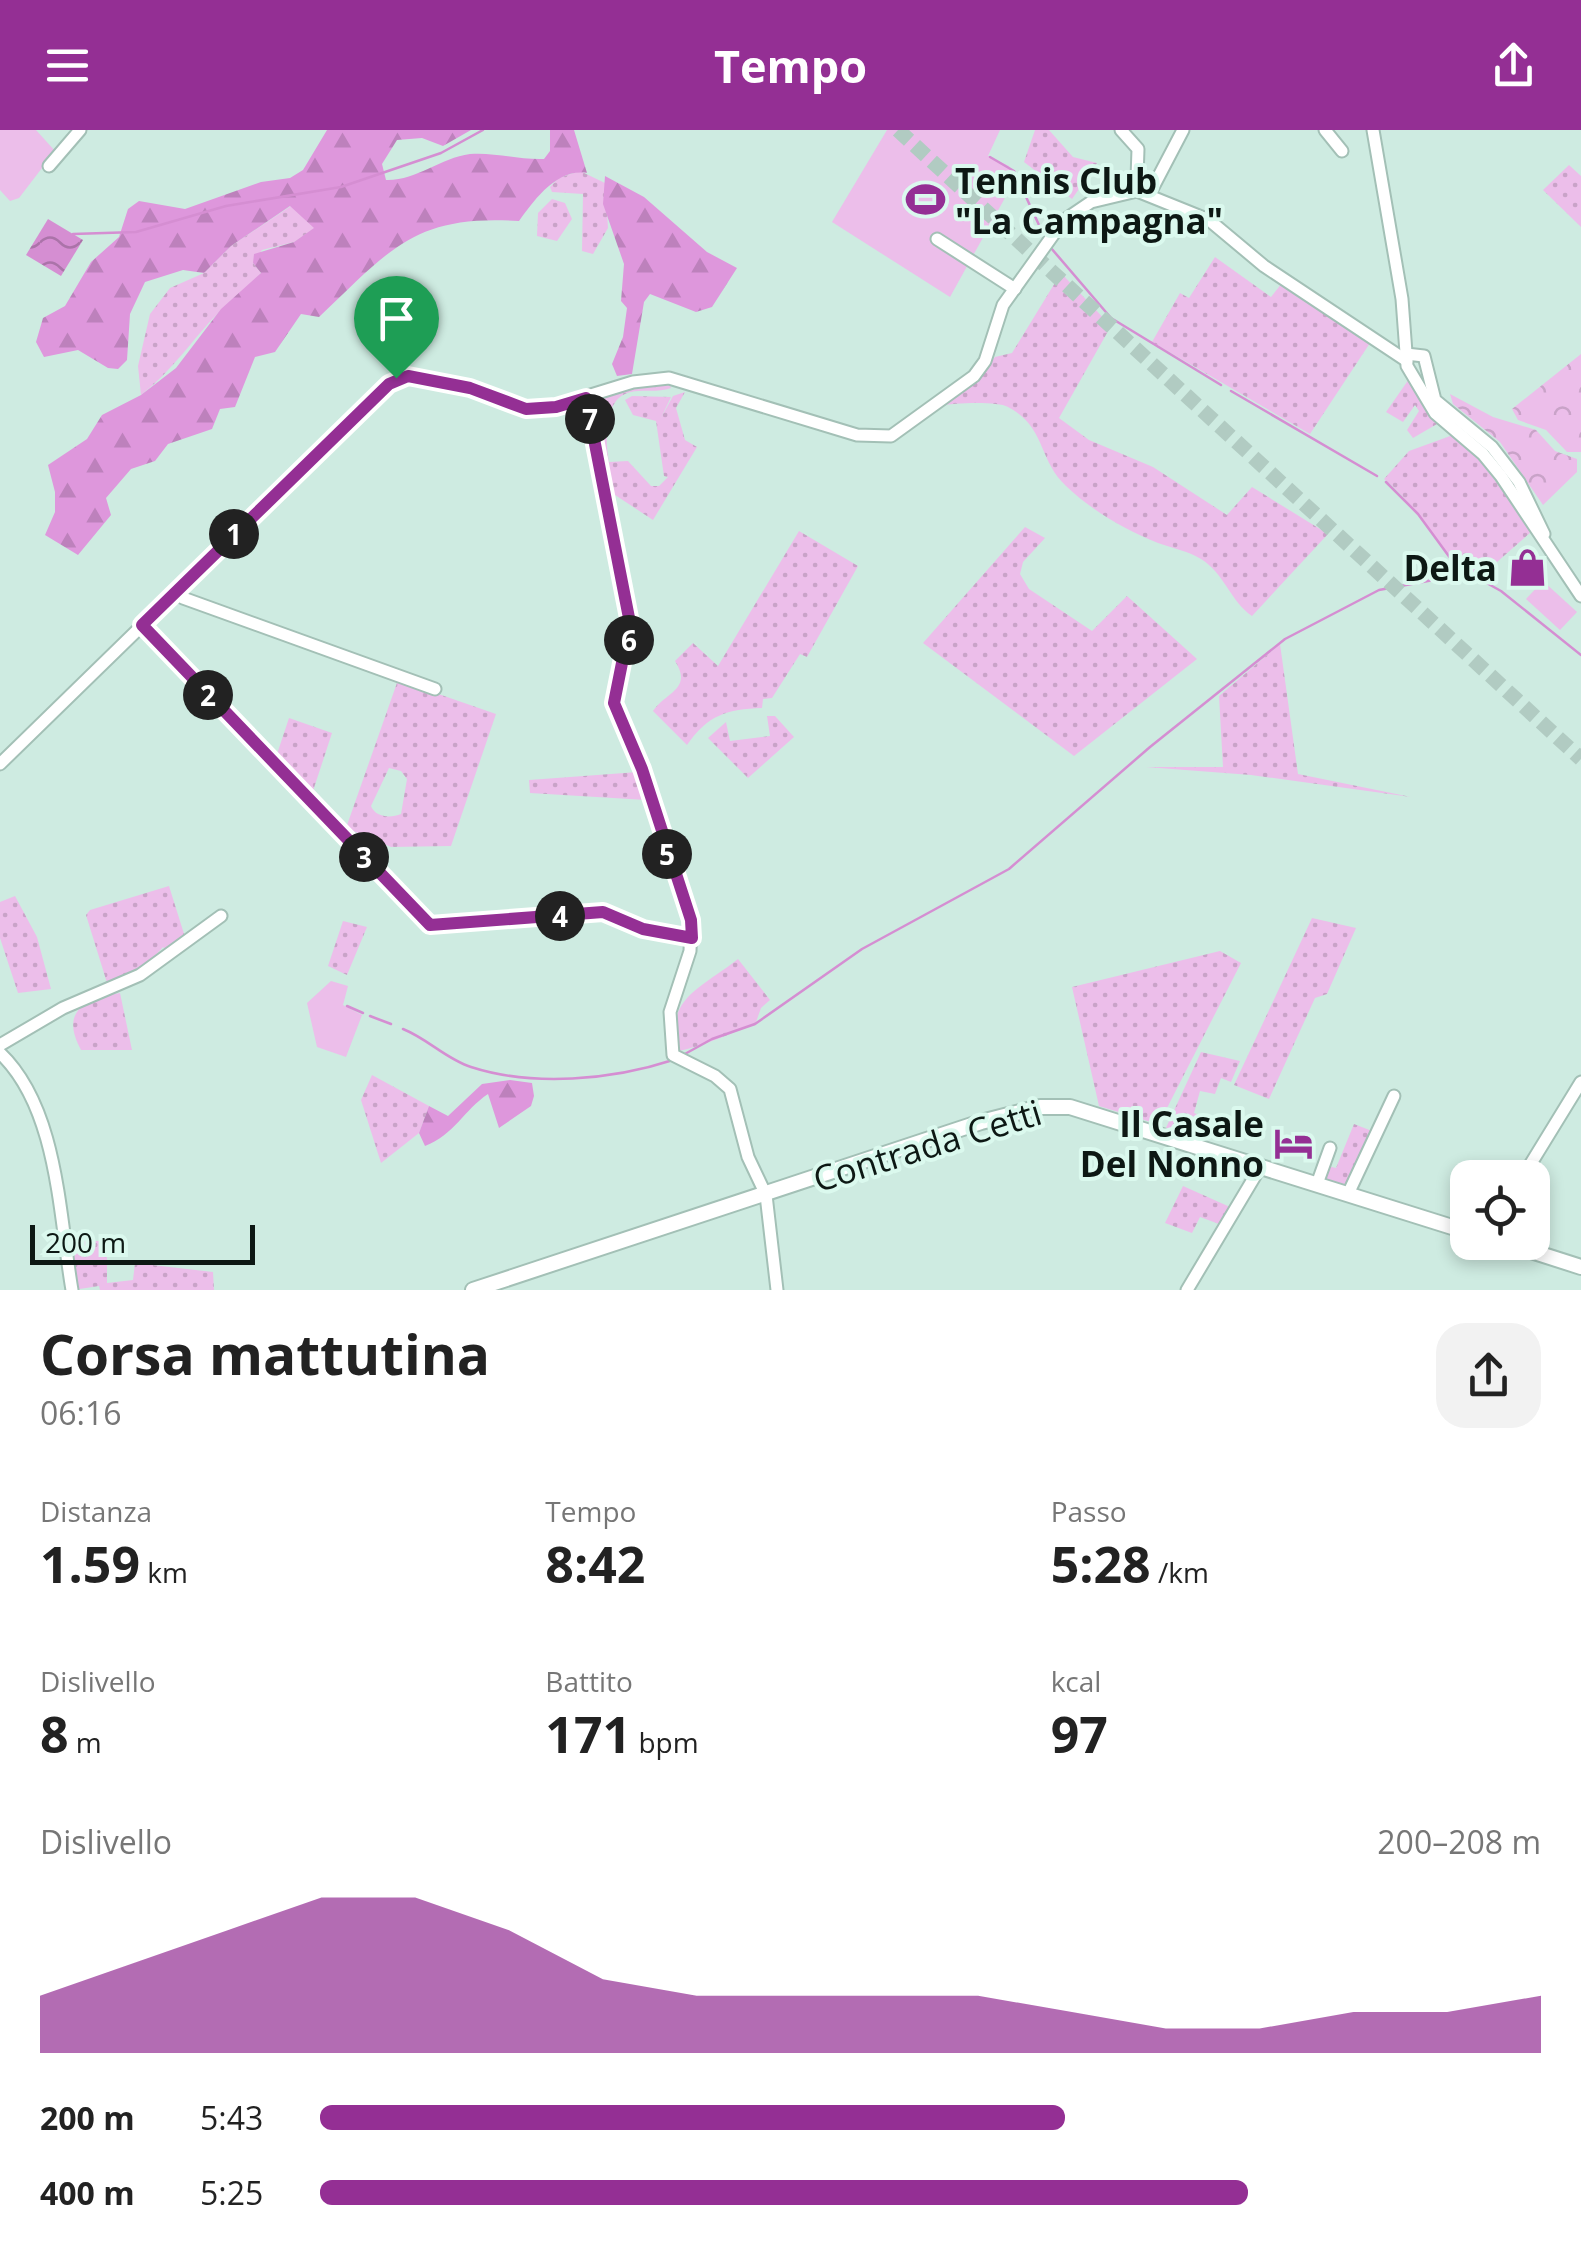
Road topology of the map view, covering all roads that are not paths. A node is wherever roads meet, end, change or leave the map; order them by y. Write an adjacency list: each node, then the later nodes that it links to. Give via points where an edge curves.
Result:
1 (80, 130): 7 (street)
2 (1121, 130): 8 (street, via 1138,149 1137,178)
3 (1182, 130): 8 (street)
4 (1325, 130): 6 (street)
5 (1373, 130): 11 (street)
6 (1342, 151)
7 (49, 166)
8 (1149, 192): 10 (street, via 1091,202 1075,212); 11 (street, via 1209,220 1264,266)
9 (937, 238): 10 (street)
10 (1014, 289): 12 (street, via 974,376 891,436 857,436 669,378)
11 (1408, 362): 13 (street, via 1435,413 1483,454); 13 (street, via 1424,356 1436,400 1492,447 1519,482)
12 (586, 398): 14 (street, via 526,409 470,388 408,376 389,384); 20 (street, via 630,623 614,703 642,769)
13 (1548, 548): 15 (street)
14 (176, 591): 16 (street); 17 (street)
15 (1581, 596)
16 (142, 625): 18 (street); 20 (street, via 430,925 603,912 643,929)
17 (435, 689)
18 (0, 764)
19 (221, 916): 21 (street, via 140,975)
20 (692, 938): 30 (street, via 670,1012 673,1055 730,1089)
21 (0, 1044)
22 (0, 1053): 34 (street, via 24,1078 42,1125)
23 (1581, 1082): 26 (street)
24 (1394, 1096): 29 (street)
25 (1330, 1148): 28 (street)
26 (1533, 1160)
27 (1260, 1166): 28 (main road, Contrada Cetti); 30 (main road, Contrada Cetti, via 1105,1116 1051,1106 981,1122); 37 (street)
28 (1317, 1184): 29 (main road, Contrada Cetti)
29 (1348, 1194): 31 (main road, Contrada Cetti)
30 (766, 1195): 35 (main road, Contrada Cetti); 36 (street, Contrada Cetti)
31 (1450, 1226)
32 (1550, 1257): 33 (main road)
33 (1581, 1267)
34 (72, 1290)
35 (473, 1290)
36 (777, 1290)
37 (1187, 1290)

